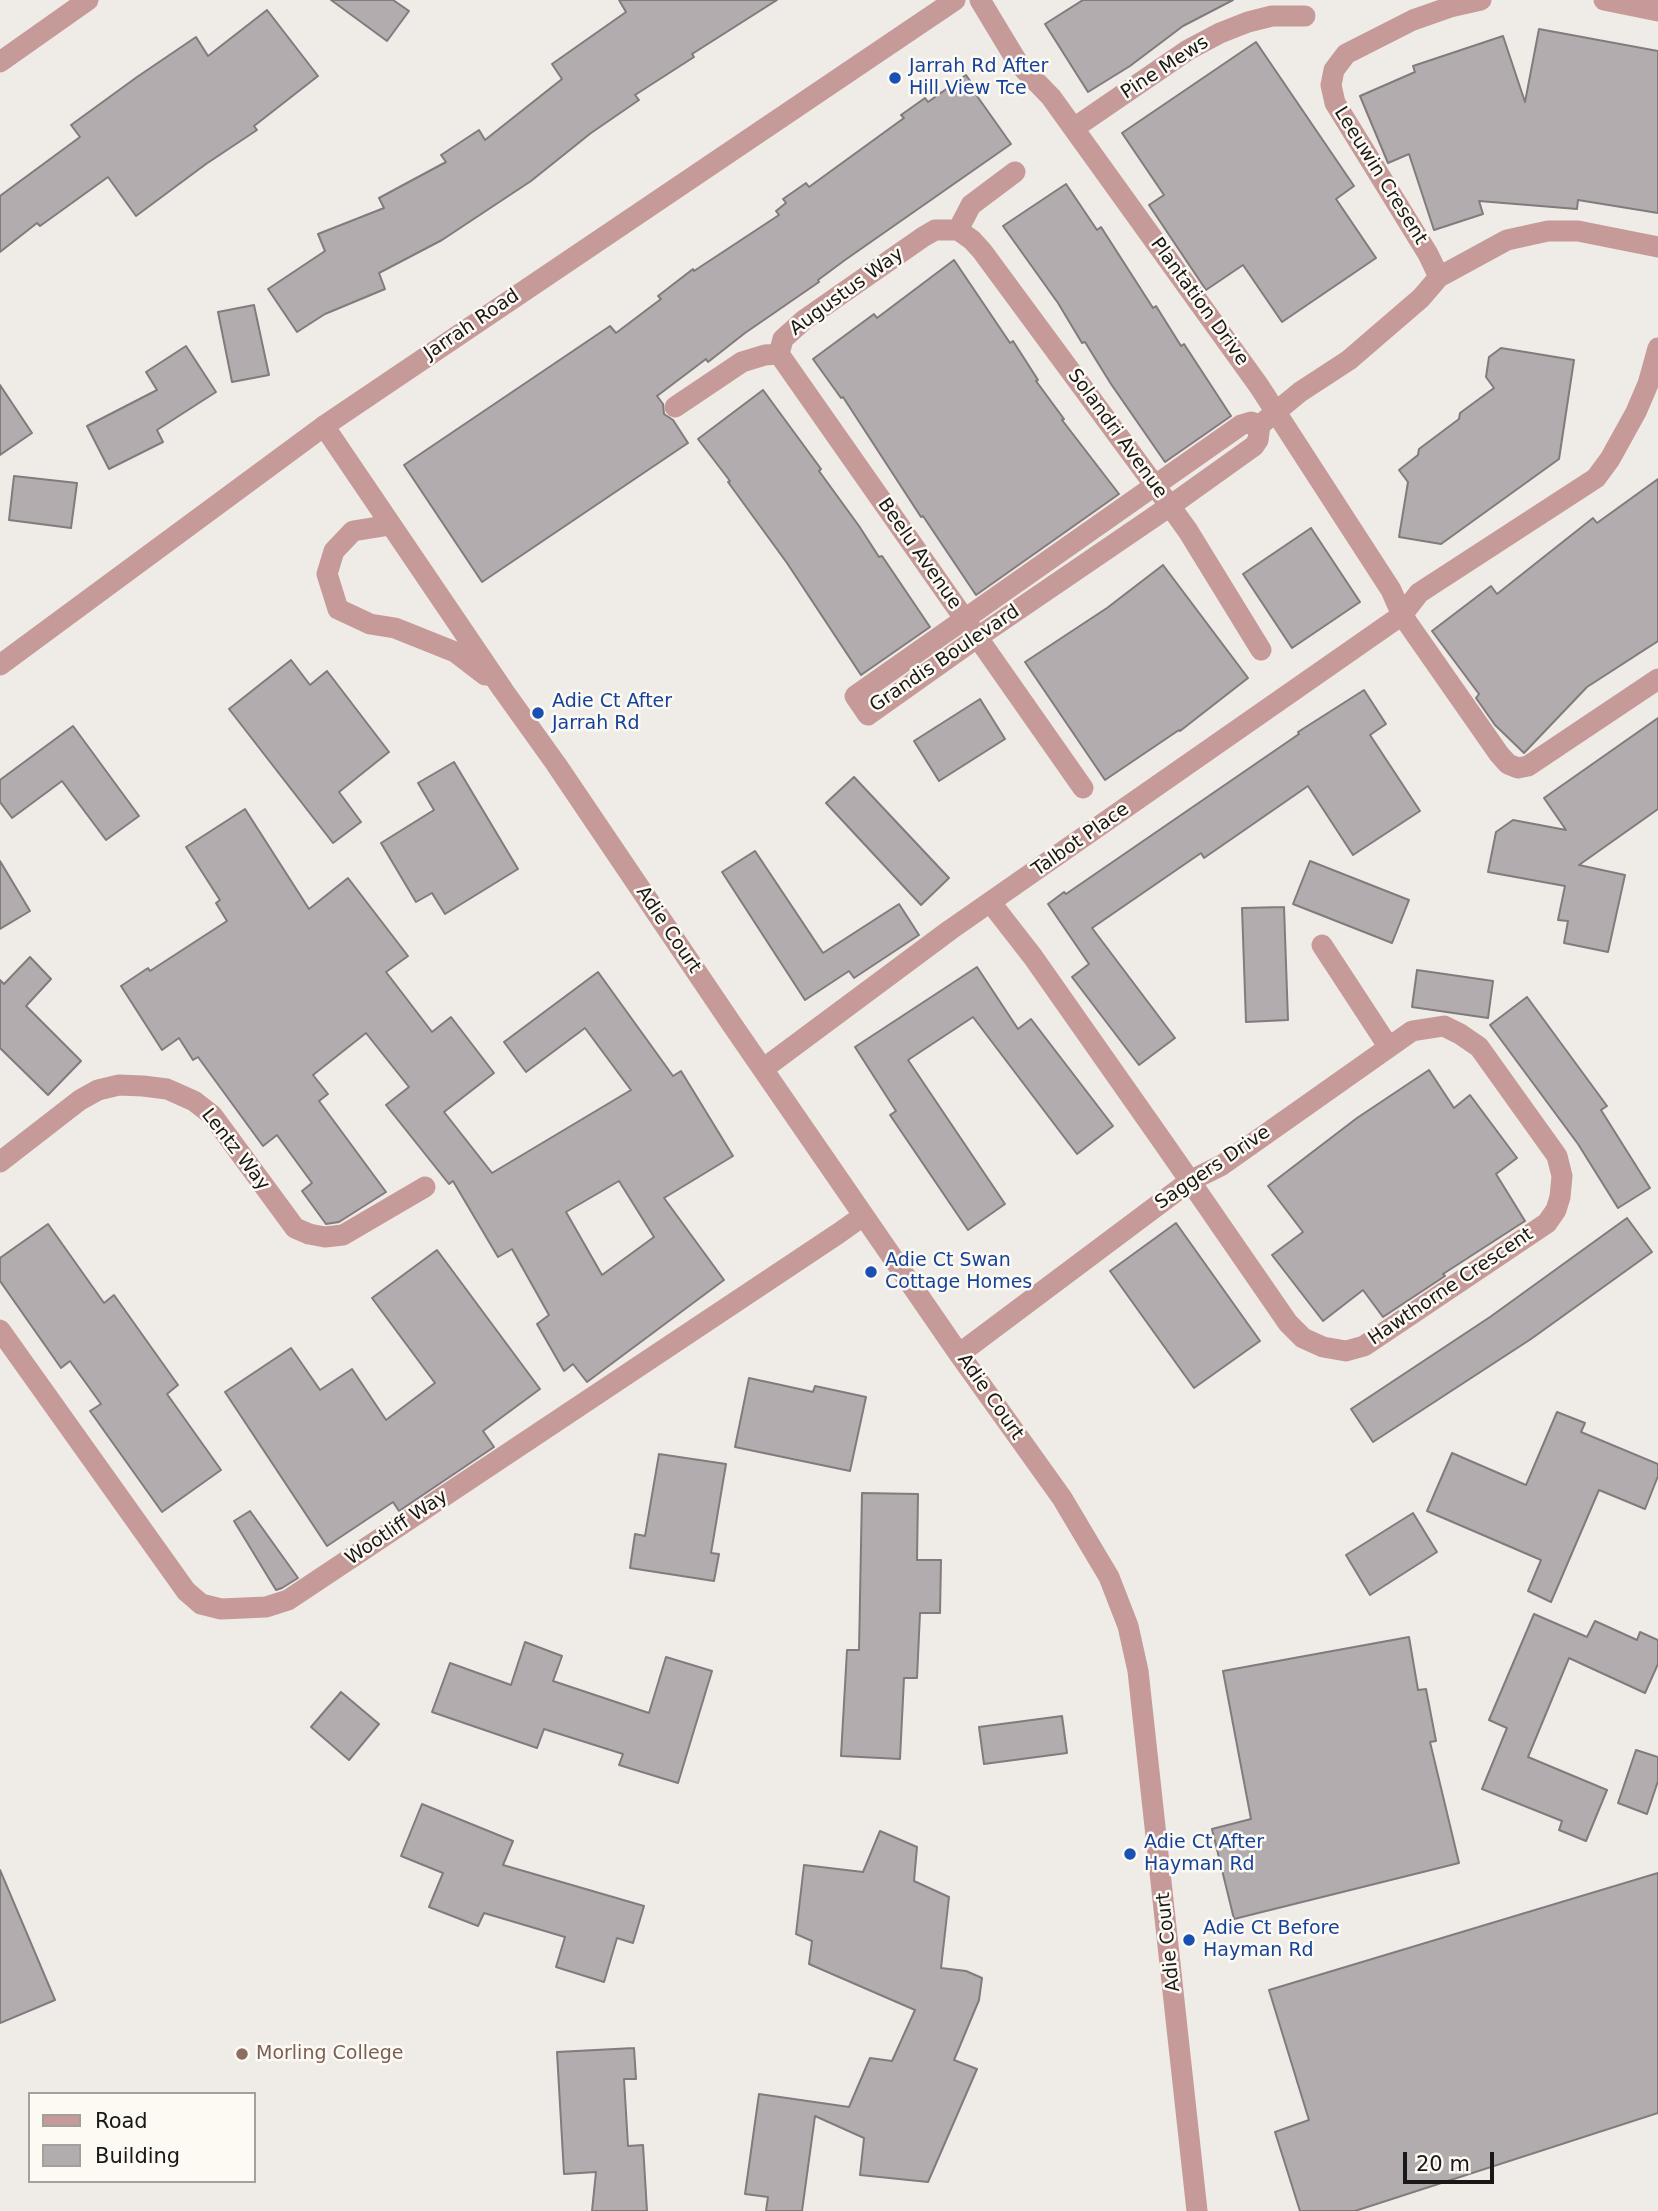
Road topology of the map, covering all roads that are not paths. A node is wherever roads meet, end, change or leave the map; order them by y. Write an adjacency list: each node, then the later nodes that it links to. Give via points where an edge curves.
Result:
1 (89, 0): 8 (street)
2 (955, 0): 19 (street, Jarrah Road)
3 (980, 0): 9 (street, Plantation Drive, via 1018,63)
4 (1481, 0): 13 (street, Leeuwin Cresent, via 1413,20 1346,54 1331,85 1335,103)
5 (1604, 0): 6 (street)
6 (1658, 11)
7 (1305, 16): 9 (street, Pine Mews, via 1272,16 1220,33)
8 (0, 62)
9 (1073, 128): 17 (street, Plantation Drive)
10 (1015, 172): 11 (street, via 971,205)
11 (958, 229): 15 (street, Augustus Way, via 935,230 923,237 804,320 783,339); 20 (street, Solandri Avenue, via 982,251)
12 (1658, 247): 13 (street, Grandis Boulevard, via 1578,231 1548,231 1507,240)
13 (1440, 277): 17 (street, Grandis Boulevard, via 1349,360)
14 (1658, 348): 23 (street, Talbot Place, via 1636,412 1596,478 1419,593)
15 (779, 355): 16 (street, Augustus Way, via 742,362); 24 (street, Beelu Avenue)
16 (675, 407)
17 (1276, 411): 18 (street, Grandis Boulevard); 23 (street, Plantation Drive, via 1391,590)
18 (1259, 425): 20 (street, Grandis Boulevard, via 1241,425); 21 (street, Grandis Boulevard, via 1254,446)
19 (324, 426): 22 (street, Adie Court); 27 (street, Jarrah Road)
20 (1155, 485): 21 (street, Solandri Avenue); 24 (street, Grandis Boulevard)
21 (1170, 506): 25 (street, Grandis Boulevard); 26 (street, Solandri Avenue)
22 (390, 525): 29 (street, Adie Court); 29 (street, Adie Court, via 354,531 334,551 327,574 338,609 456,652)
23 (1402, 615): 28 (street, via 1499,754 1518,768 1540,759); 31 (street, Talbot Place)
24 (964, 618): 25 (street, Beelu Avenue); 25 (street, Grandis Boulevard, via 855,696 868,715)
25 (978, 637): 30 (street, Beelu Avenue)
26 (1261, 650)
27 (0, 665)
28 (1658, 679)
29 (503, 690): 35 (street, Adie Court)
30 (1083, 788)
31 (991, 903): 35 (street, Talbot Place); 37 (street, Hawthorne Crescent)
32 (1322, 945): 33 (street)
33 (1388, 1046): 34 (street, Saggers Drive, via 1412,1031 1444,1026); 37 (street, Saggers Drive, via 1222,1165)
34 (1479, 1047): 37 (street, Hawthorne Crescent, via 1557,1156 1562,1176 1556,1210 1546,1223 1364,1346 1346,1351 1303,1338)
35 (763, 1069): 39 (street, Adie Court)
36 (0, 1161): 38 (street, Lentz Way, via 97,1090 143,1086 194,1101 212,1115 295,1228 309,1234 343,1235)
37 (1190, 1181): 41 (street, Saggers Drive)
38 (425, 1187)
39 (863, 1216): 40 (street, Wootliff Way, via 288,1600 266,1607 221,1609 201,1604 186,1591); 41 (street, Adie Court)
40 (0, 1330)
41 (959, 1353): 42 (street, Adie Court, via 1075,1519 1109,1577 1128,1626 1144,1718)
42 (1197, 2211)

